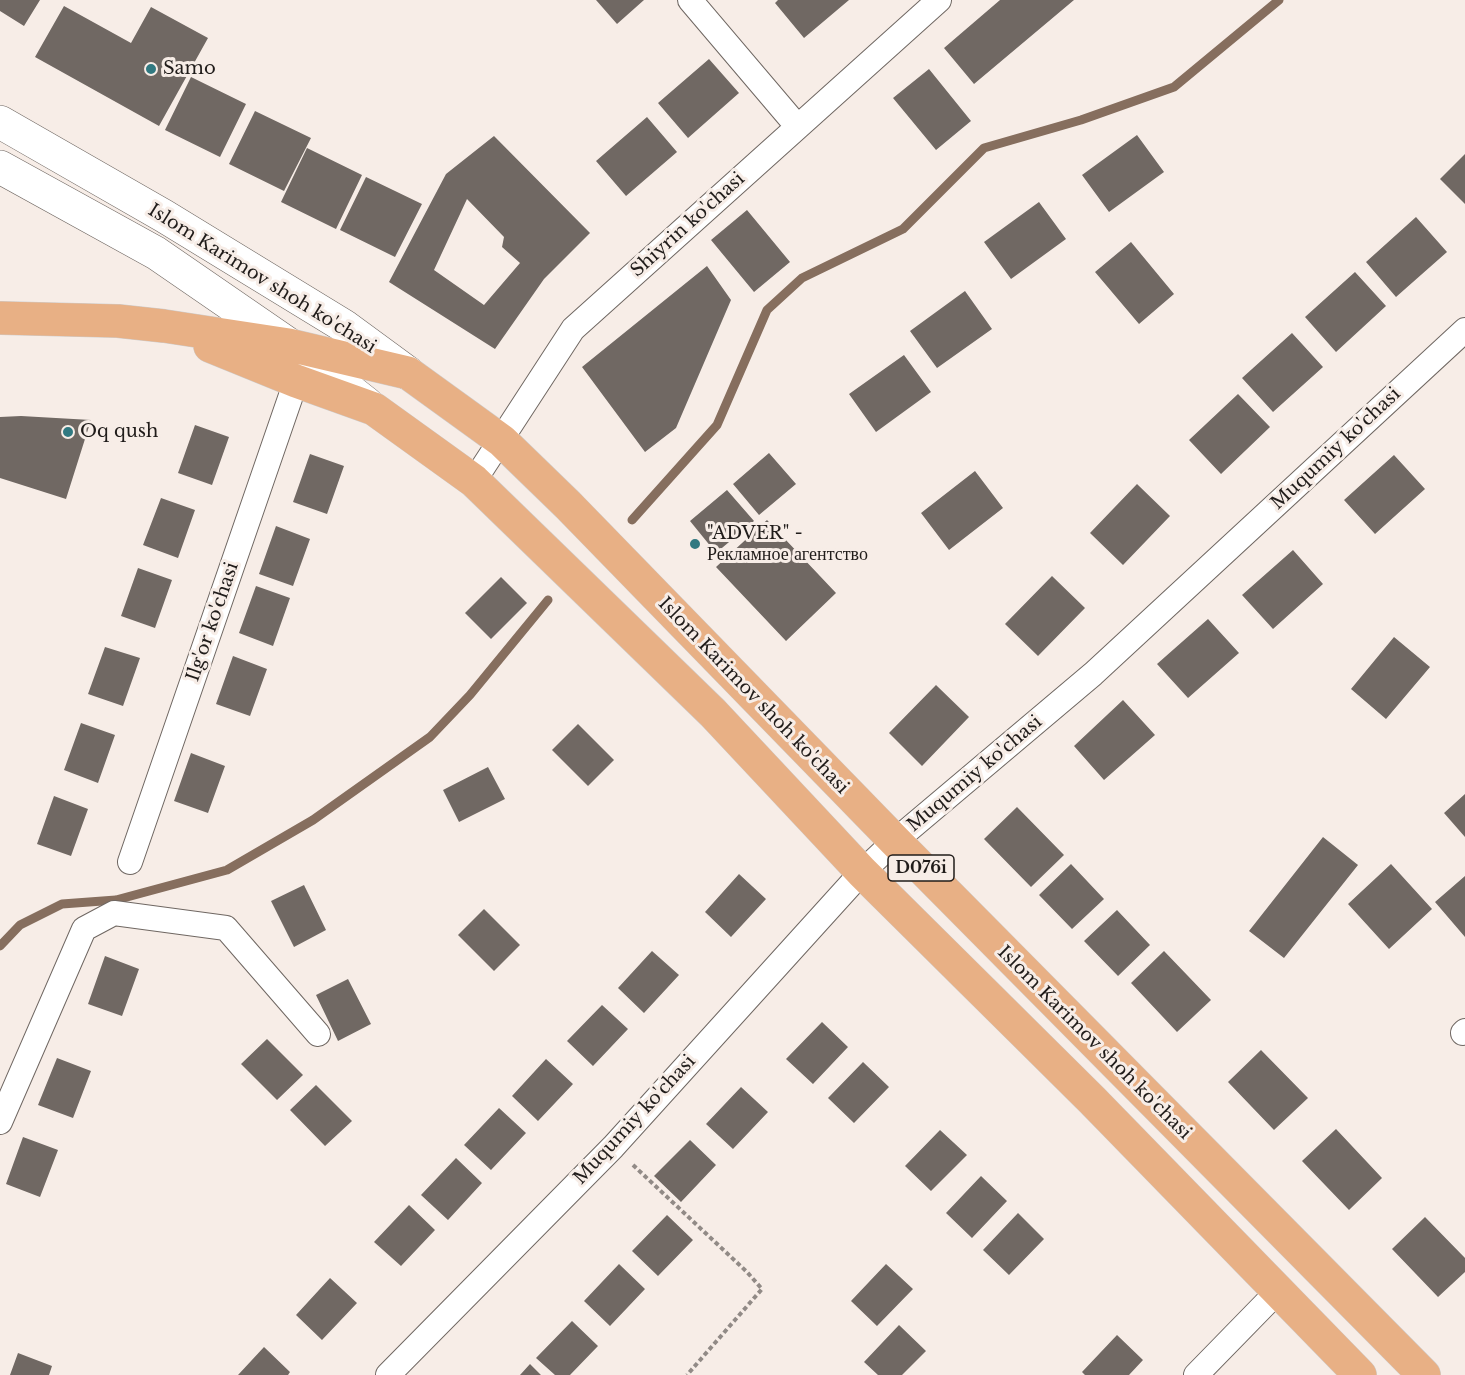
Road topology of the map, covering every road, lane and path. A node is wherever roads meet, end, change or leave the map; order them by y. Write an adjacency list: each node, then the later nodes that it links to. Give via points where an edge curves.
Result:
1 (690, 0): 4 (street)
2 (939, 0): 4 (street, Shiyrin ko'chasi)
3 (0, 122): 10 (main road, Islom Karimov shoh ko'chasi / D076i, via 344,326)
4 (797, 126): 13 (street, Shiyrin ko'chasi, via 573,329)
5 (0, 167): 9 (main road, Islom Karimov shoh ko'chasi / D076i, via 156,253)
6 (0, 318): 7 (main road)
7 (165, 326): 9 (main road); 11 (main road)
8 (1465, 330): 15 (street, Muqumiy ko'chasi, via 1093,674)
9 (289, 345): 10 (main road); 12 (main road, Islom Karimov shoh ko'chasi / D076i)
10 (408, 373): 13 (main road, Islom Karimov shoh ko'chasi / D076i)
11 (296, 381): 12 (main road); 16 (street, Ilg'or ko'chasi)
12 (374, 409): 14 (main road, Islom Karimov shoh ko'chasi / D076i)
13 (502, 441): 14 (street, Shiyrin ko'chasi); 15 (main road, Islom Karimov shoh ko'chasi / D076i)
14 (474, 482): 17 (main road, Islom Karimov shoh ko'chasi / D076i, via 713,713)
15 (895, 841): 17 (street, Muqumiy ko'chasi); 26 (main road, Islom Karimov shoh ko'chasi / D076i)
16 (130, 862)
17 (862, 872): 20 (street, Muqumiy ko'chasi); 21 (main road, Islom Karimov shoh ko'chasi / D076i, via 1092,1100)
18 (318, 1034): 19 (street, via 226,928 114,913 84,929)
19 (0, 1122)
20 (613, 1147): 22 (street, Muqumiy ko'chasi); 23 (path, via 762,1289)
21 (1277, 1292): 24 (street); 25 (main road, Islom Karimov shoh ko'chasi / D076i)
22 (388, 1375)
23 (687, 1375)
24 (1196, 1375)
25 (1360, 1375)
26 (1424, 1375)

